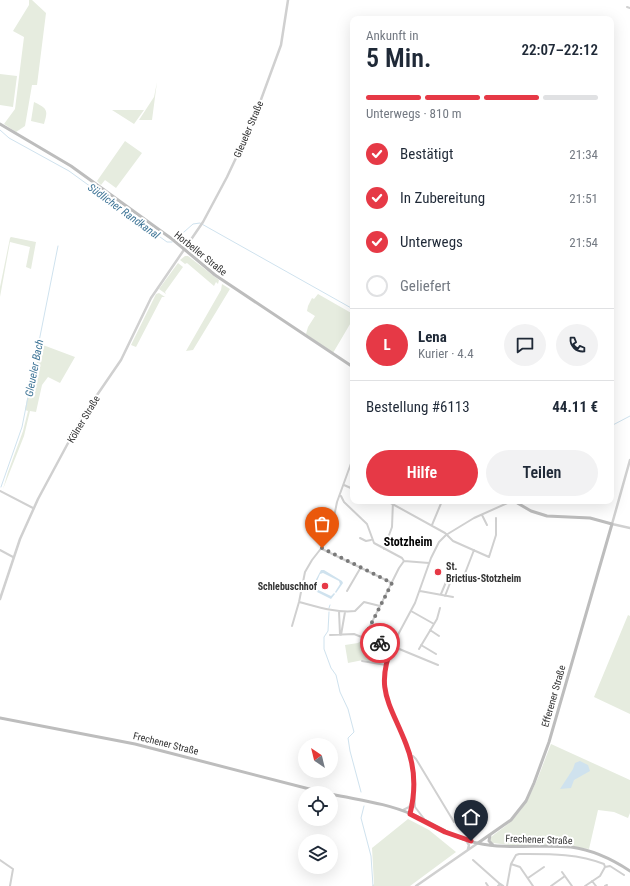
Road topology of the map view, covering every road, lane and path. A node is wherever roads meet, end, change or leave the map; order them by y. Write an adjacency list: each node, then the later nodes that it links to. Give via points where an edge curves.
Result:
1 (288, 0): 5 (street, Gleueler Straße, via 282,41 255,115 220,190)
2 (627, 7): 3 (street)
3 (630, 8)
4 (0, 124): 5 (main road, Horbeller Straße, via 71,166)
5 (185, 249): 6 (main road, Horbeller Straße, via 221,279); 21 (street, Kölner Straße, via 153,294 121,360 82,416)
6 (350, 365)
7 (630, 460): 24 (street, Efferener Straße)
8 (350, 467): 9 (street)
9 (344, 485): 10 (street); 13 (street)
10 (350, 488)
11 (1, 491): 12 (street); 21 (street)
12 (0, 495)
13 (340, 495): 14 (street); 15 (street)
14 (337, 502): 15 (street); 31 (street, via 331,535)
15 (344, 502): 30 (street, via 367,524)
16 (392, 504): 32 (street, via 392,527)
17 (395, 504): 25 (street)
18 (441, 504): 25 (street)
19 (506, 504): 22 (street)
20 (519, 504): 24 (main road, via 547,516 590,518)
21 (33, 508): 35 (street, Kölner Straße)
22 (482, 515): 26 (street); 28 (street)
23 (496, 518): 34 (street, via 496,535 489,557)
24 (612, 524): 27 (street); 78 (main road, Efferener Straße, via 549,742 534,784 516,814)
25 (432, 525): 28 (street)
26 (487, 525)
27 (630, 528)
28 (446, 535): 34 (street); 37 (street, via 436,547)
29 (360, 538): 30 (street)
30 (371, 540): 32 (street)
31 (322, 548): 38 (street); 49 (street, via 305,572)
32 (384, 549): 36 (street)
33 (0, 550): 35 (street)
34 (474, 550): 40 (street)
35 (13, 557): 48 (street, Kölner Straße)
36 (404, 561): 37 (street); 41 (street)
37 (429, 563): 44 (street)
38 (361, 567): 41 (street); 43 (street)
39 (452, 578): 42 (street)
40 (462, 581)
41 (392, 583): 50 (street)
42 (450, 583): 45 (street, via 446,582); 46 (street)
43 (347, 591)
44 (420, 591): 45 (street); 54 (street)
45 (441, 594): 46 (street)
46 (445, 596): 47 (street)
47 (453, 597)
48 (0, 599)
49 (300, 602): 52 (street); 56 (street)
50 (380, 606): 53 (street, via 364,602 357,610); 61 (street)
51 (440, 608): 55 (street)
52 (339, 611): 53 (street); 59 (street)
53 (345, 611): 59 (street)
54 (411, 611): 55 (street); 62 (street)
55 (434, 624): 57 (street)
56 (292, 626)
57 (430, 630): 60 (street); 63 (street)
58 (330, 635): 59 (street)
59 (340, 635): 61 (street, via 354,634)
60 (439, 636)
61 (364, 638): 62 (street, via 368,642)
62 (392, 645): 67 (street); 68 (street)
63 (421, 645): 64 (street); 65 (street)
64 (419, 649)
65 (436, 654)
66 (362, 661): 67 (street)
67 (386, 665): 70 (street, via 384,685 387,700)
68 (438, 665)
69 (0, 718): 71 (main road, Frechener Straße, via 135,744)
70 (410, 756): 73 (street); 77 (street, via 416,759)
71 (298, 786)
72 (338, 795): 74 (main road, Frechener Straße)
73 (414, 798): 74 (street, via 409,807); 75 (street); 76 (street, via 416,809)
74 (402, 810): 75 (main road, Frechener Straße)
75 (410, 814): 76 (main road, Frechener Straße)
76 (426, 821): 79 (main road, Frechener Straße)
77 (454, 822)
78 (490, 835): 80 (main road, Efferener Straße); 81 (main road, via 489,840)
79 (466, 840): 80 (main road, Frechener Straße); 82 (street)
80 (478, 843): 81 (main road, Frechener Straße); 82 (street, Efferener Straße)
81 (493, 845): 88 (main road, Frechener Straße, via 581,849 609,858)
82 (468, 850): 97 (street, Efferener Straße)
83 (0, 860): 96 (street, via 13,869)
84 (474, 860): 95 (street)
85 (512, 864): 87 (street, via 519,854 554,854 584,858 604,864); 92 (street, via 520,867); 99 (street)
86 (544, 867): 92 (street)
87 (605, 867): 90 (street, via 611,866); 93 (street)
88 (630, 870)
89 (562, 872): 91 (street)
90 (624, 875)
91 (565, 876): 101 (street); 102 (street)
92 (528, 878): 100 (street)
93 (592, 881): 103 (street); 104 (street)
94 (486, 883): 98 (street)
95 (500, 885)
96 (11, 886)
97 (416, 886)
98 (488, 886)
99 (507, 886)
100 (533, 886)
101 (551, 886)
102 (572, 886)
103 (585, 886)
104 (596, 886)

